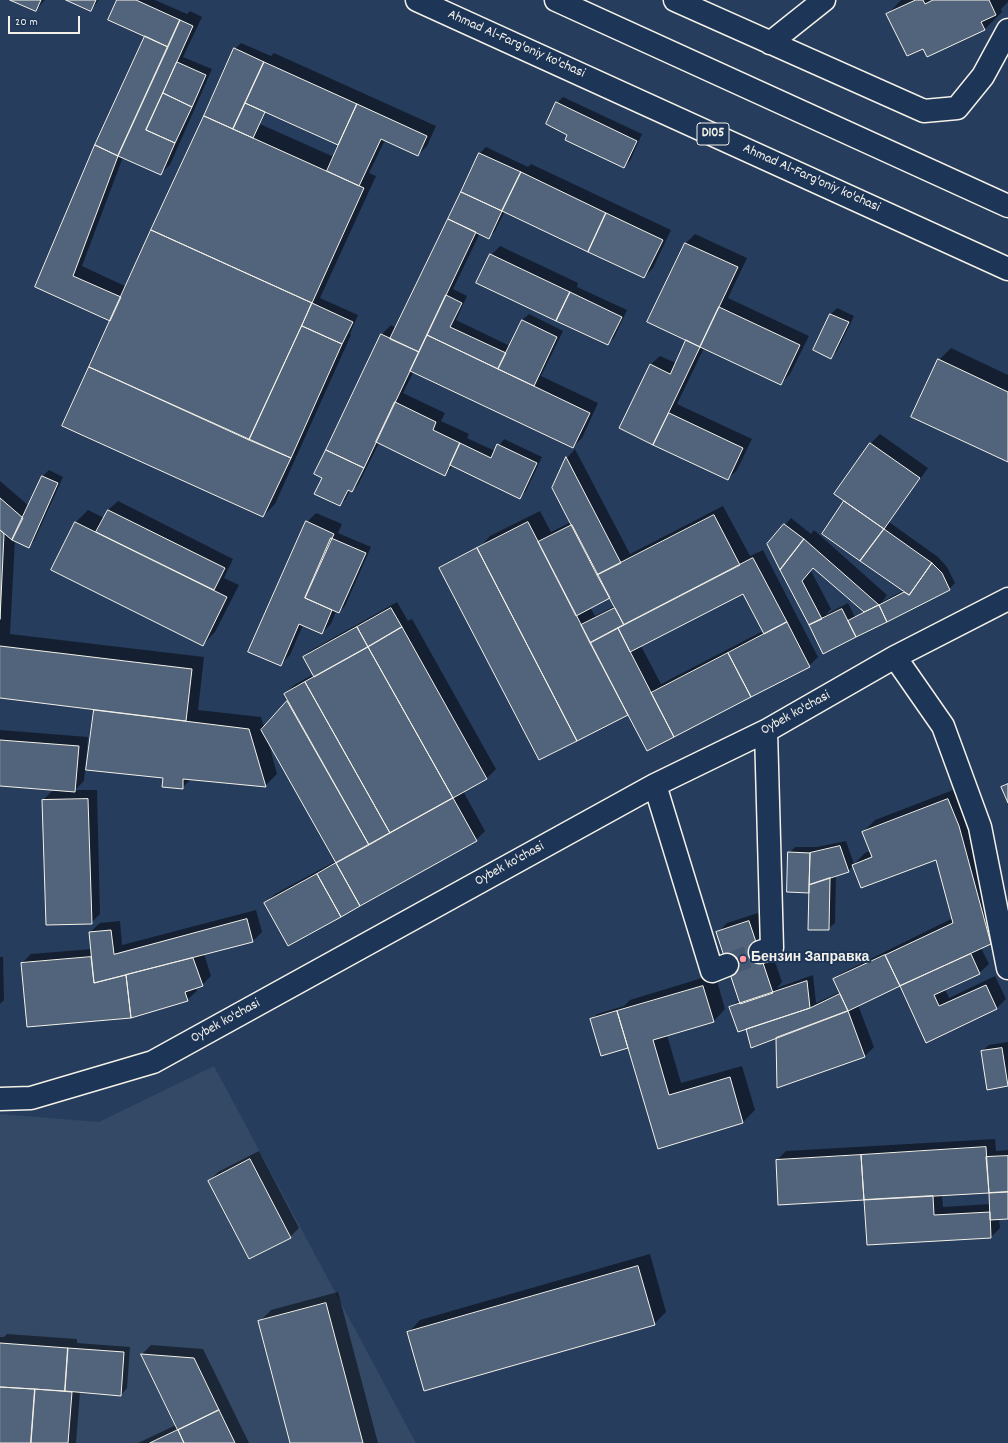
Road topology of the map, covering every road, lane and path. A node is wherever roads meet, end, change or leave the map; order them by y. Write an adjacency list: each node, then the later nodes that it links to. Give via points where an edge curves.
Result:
1 (417, 0): 8 (main road, Ahmad Al-Farg'oniy ko'chasi / D105)
2 (556, 0): 7 (main road)
3 (675, 0): 6 (main road)
4 (824, 0): 6 (main road)
5 (1008, 30): 6 (main road, via 983,76 957,108 924,111)
6 (770, 43)
7 (1008, 206)
8 (1008, 269)
9 (1008, 599): 10 (main road, Oybek ko'chasi)
10 (895, 657): 11 (main road, Oybek ko'chasi); 15 (main road, via 943,726 980,827)
11 (766, 731): 12 (main road, Oybek ko'chasi); 13 (main road, via 772,948)
12 (655, 785): 14 (main road, via 712,970); 16 (main road, Oybek ko'chasi, via 153,1062 31,1098)
13 (760, 952)
14 (727, 965)
15 (1008, 968)
16 (0, 1098)

